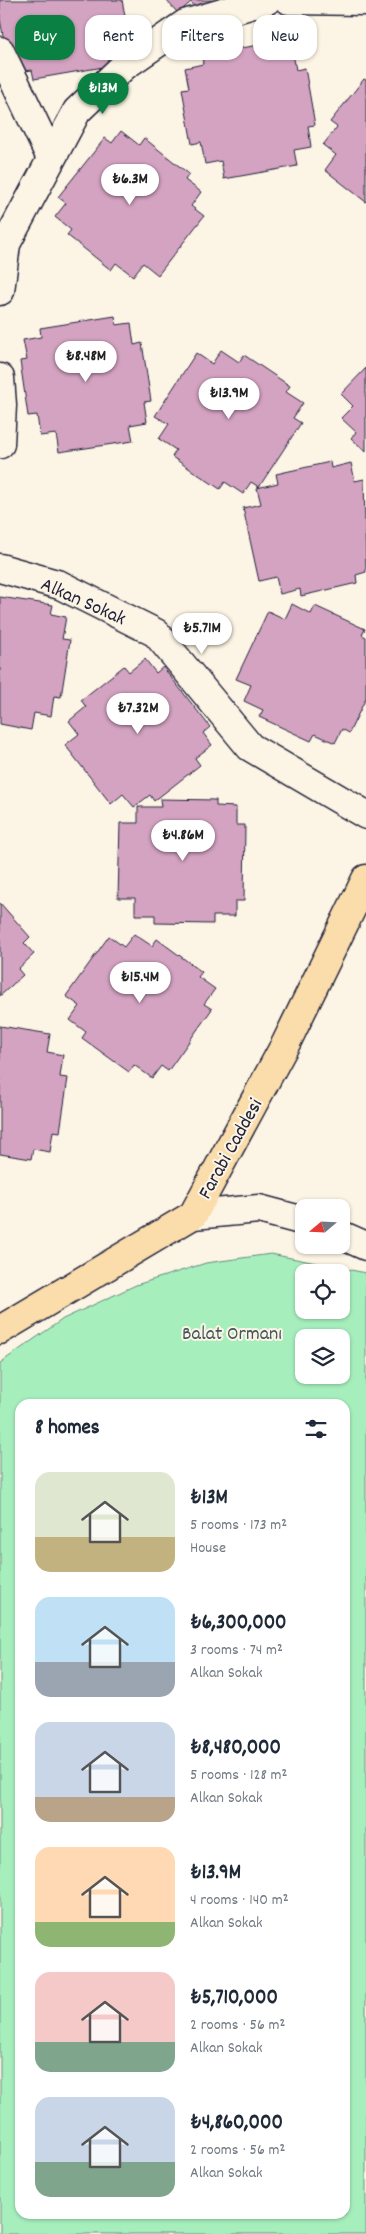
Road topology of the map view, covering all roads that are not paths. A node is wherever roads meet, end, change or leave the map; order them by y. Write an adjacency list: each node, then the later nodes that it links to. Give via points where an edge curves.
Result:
1 (267, 0): 5 (street, via 185,24 124,66 77,111)
2 (289, 0): 3 (street)
3 (366, 1)
4 (0, 52): 5 (street)
5 (50, 158): 6 (street, via 6,244)
6 (0, 291)
7 (0, 378): 8 (street)
8 (1, 403): 9 (street)
9 (0, 444)
10 (0, 568): 11 (street, Alkan Sokak, via 60,586 156,633 250,747)
11 (366, 815)
12 (366, 880): 13 (main road, Farabi Caddesi, via 286,1043)
13 (193, 1216): 14 (street, via 259,1209); 17 (main road, Farabi Caddesi)
14 (295, 1219)
15 (350, 1239): 16 (street)
16 (366, 1246)
17 (0, 1330)

